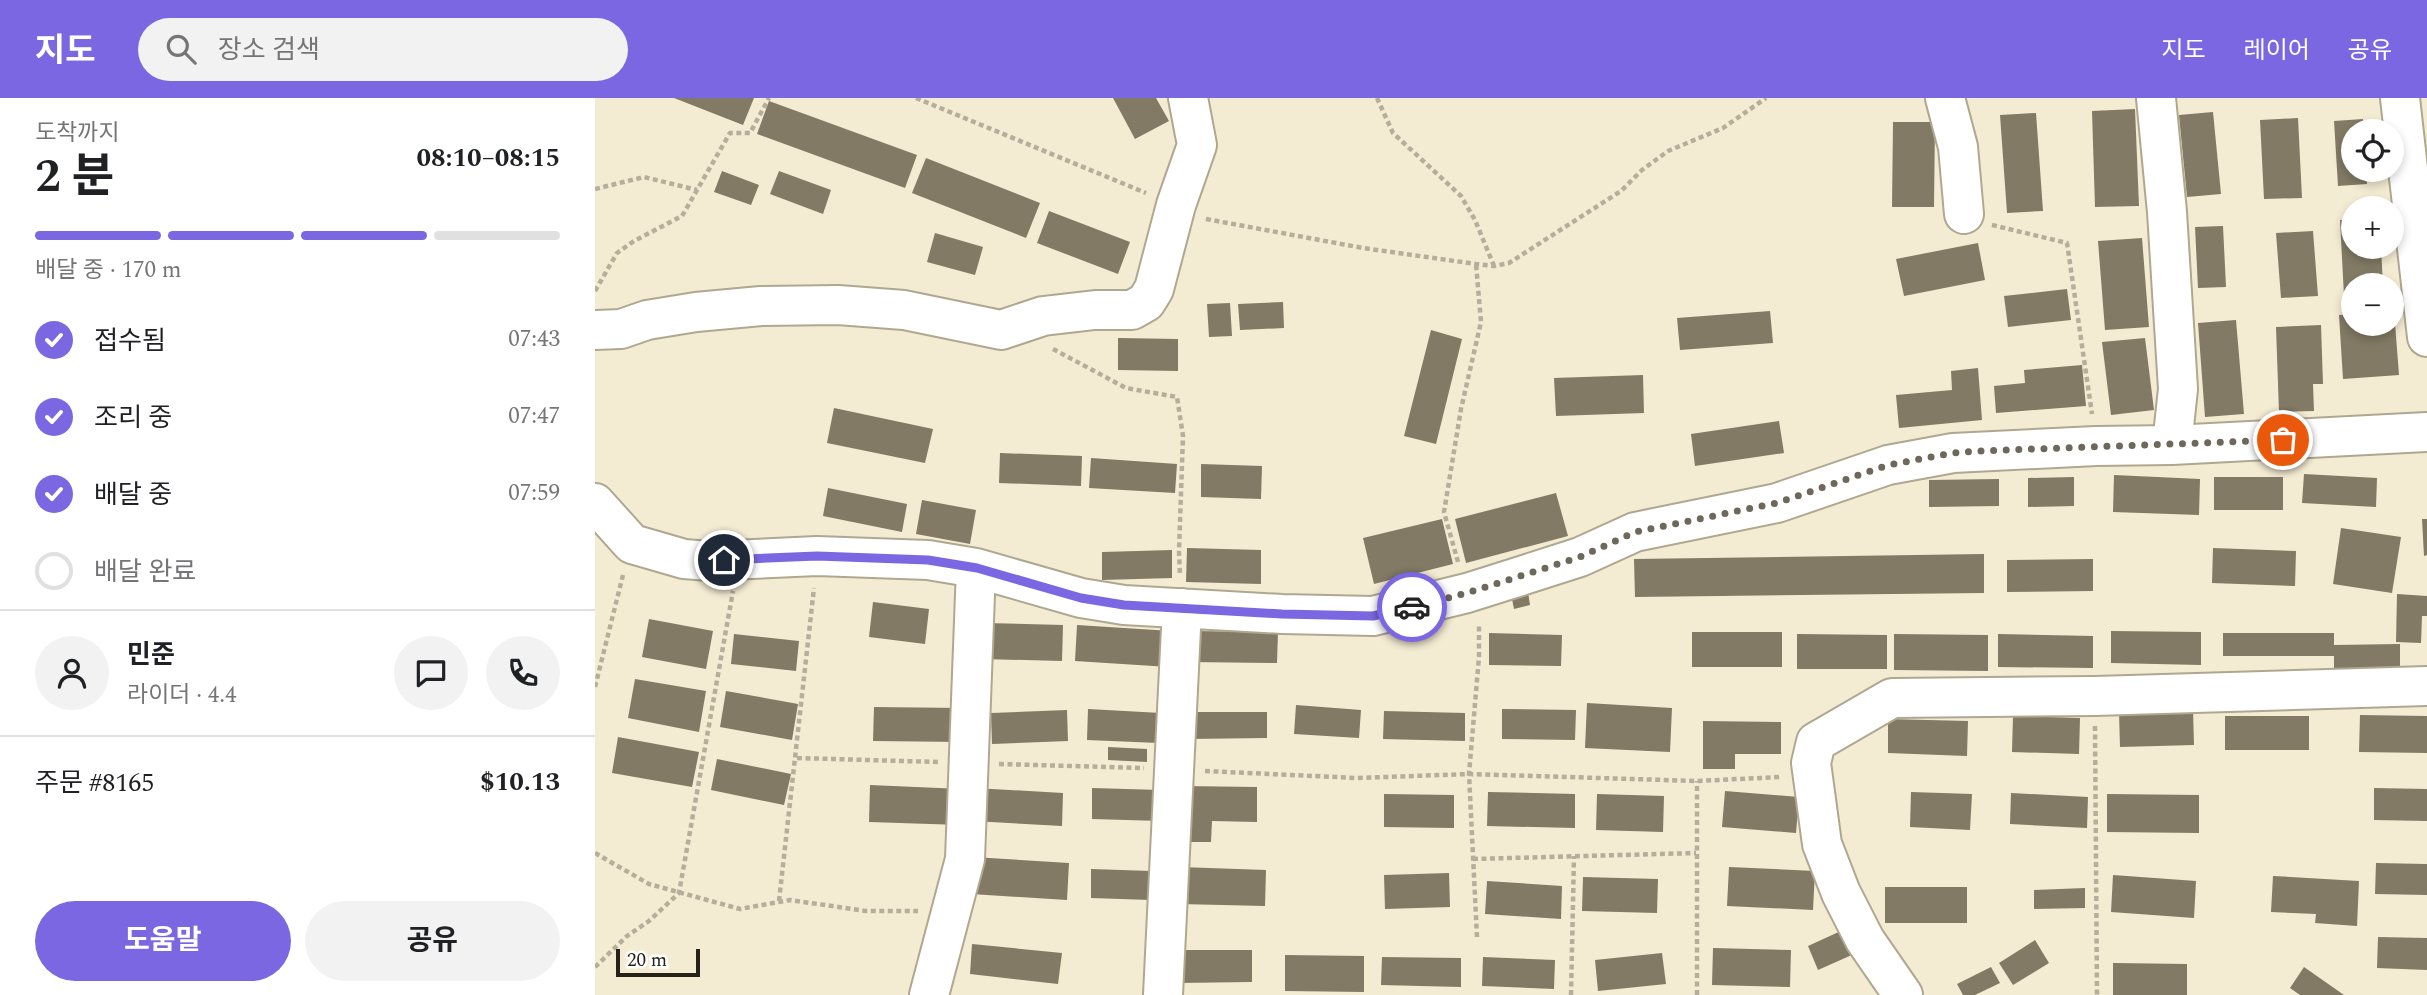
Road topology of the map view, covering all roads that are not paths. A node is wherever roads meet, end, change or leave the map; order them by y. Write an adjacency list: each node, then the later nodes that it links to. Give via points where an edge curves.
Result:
1 (1188, 98): 6 (street, via 1197,145 1154,289 1146,302 1132,310 1054,314 1001,330 904,310 761,306)
2 (1945, 98): 5 (street, via 1958,147)
3 (2156, 98): 9 (street, via 2178,390)
4 (2400, 98): 7 (street)
5 (1964, 214)
6 (595, 330)
7 (2427, 337)
8 (2427, 432): 9 (street)
9 (2172, 445): 12 (street, via 1953,453 1888,465 1777,503 1635,532 1580,557 1373,616)
10 (595, 503): 11 (street, via 632,544 684,559 817,556 928,560)
11 (977, 568): 12 (street, via 1081,598); 14 (street, via 965,859)
12 (1182, 608): 15 (street)
13 (2427, 686): 16 (street, via 1892,698 1816,742 1811,763 1822,844 1865,940)
14 (929, 995)
15 (1163, 995)
16 (1903, 995)

